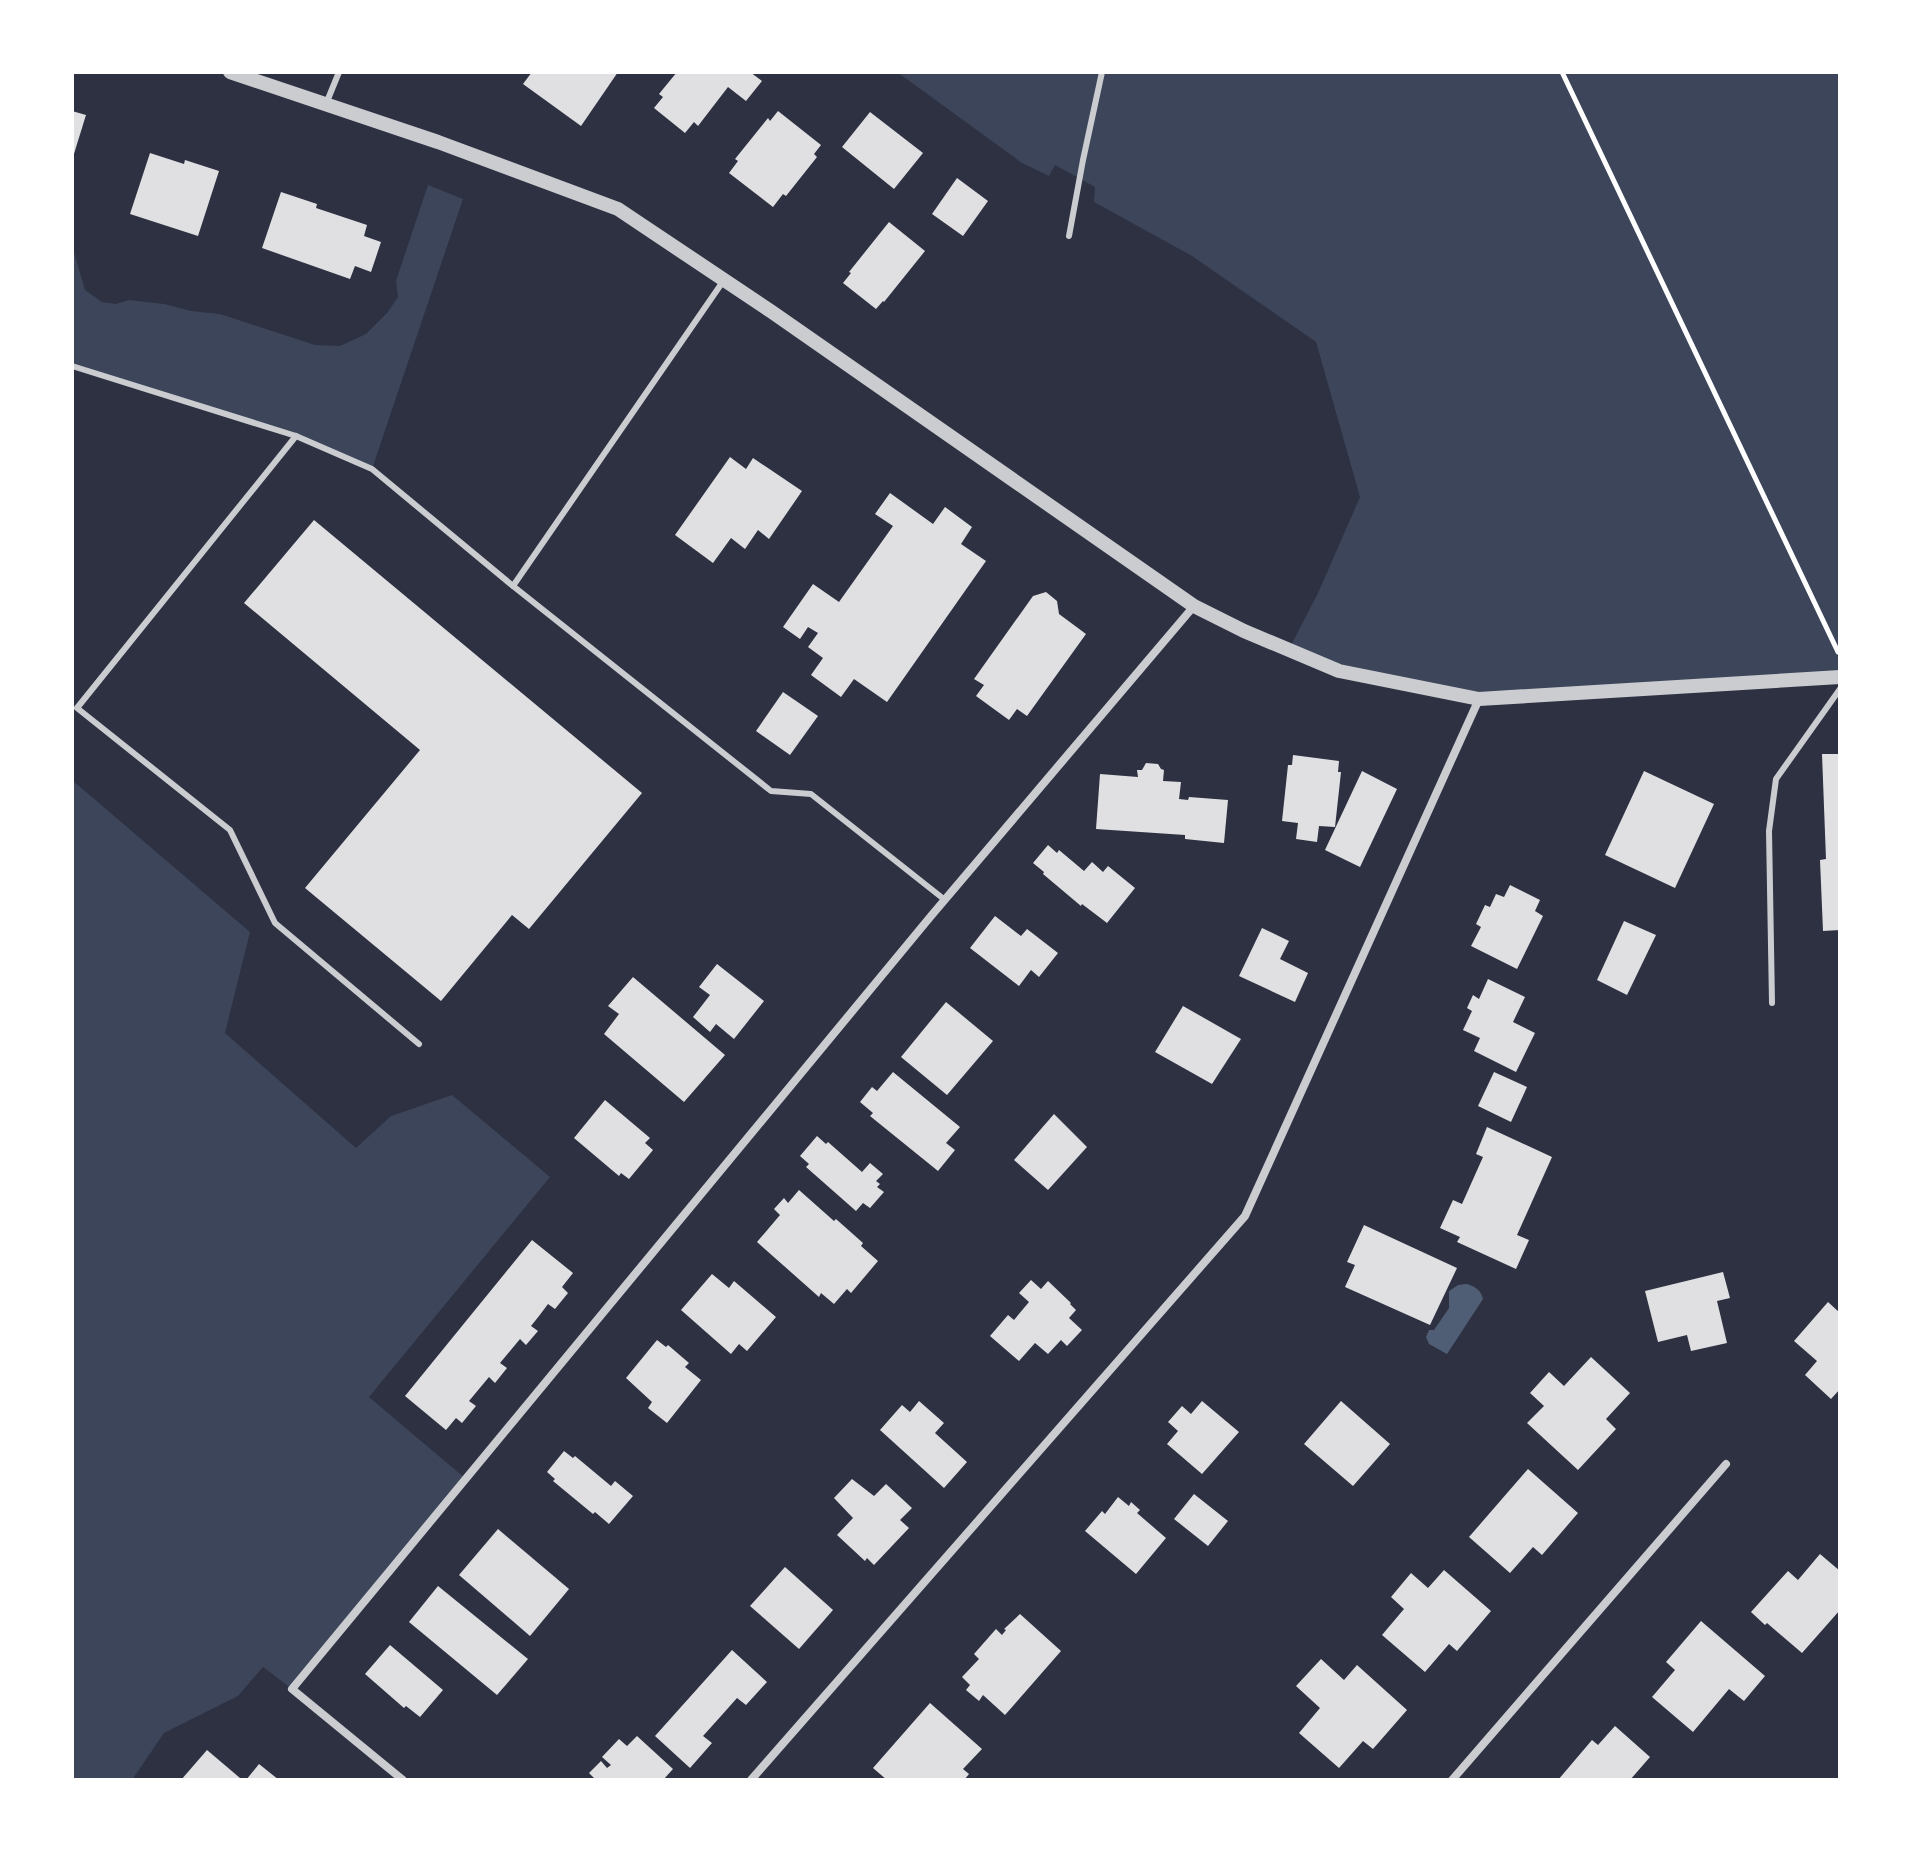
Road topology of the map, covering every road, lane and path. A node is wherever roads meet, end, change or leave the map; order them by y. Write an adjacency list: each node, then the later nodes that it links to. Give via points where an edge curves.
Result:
1 (230, 72): 5 (street)
2 (339, 72): 5 (lane)
3 (1102, 72): 6 (lane)
4 (1562, 72): 12 (path)
5 (326, 104): 7 (street, via 618,209)
6 (1069, 236)
7 (724, 280): 10 (lane); 11 (street)
8 (72, 366): 9 (lane)
9 (296, 436): 10 (lane, via 372,469); 18 (lane, via 77,708 230,830 275,923)
10 (513, 586): 16 (lane, via 771,791 811,794)
11 (1194, 606): 15 (street, via 1339,671); 16 (street)
12 (1840, 656)
13 (1840, 677): 15 (street)
14 (1840, 689): 17 (lane, via 1776,779 1769,831)
15 (1479, 699): 21 (street, via 1245,1216)
16 (945, 900): 20 (street, via 292,1689)
17 (1772, 1003)
18 (419, 1044)
19 (1726, 1464): 22 (street)
20 (403, 1780)
21 (751, 1780)
22 (1452, 1780)

